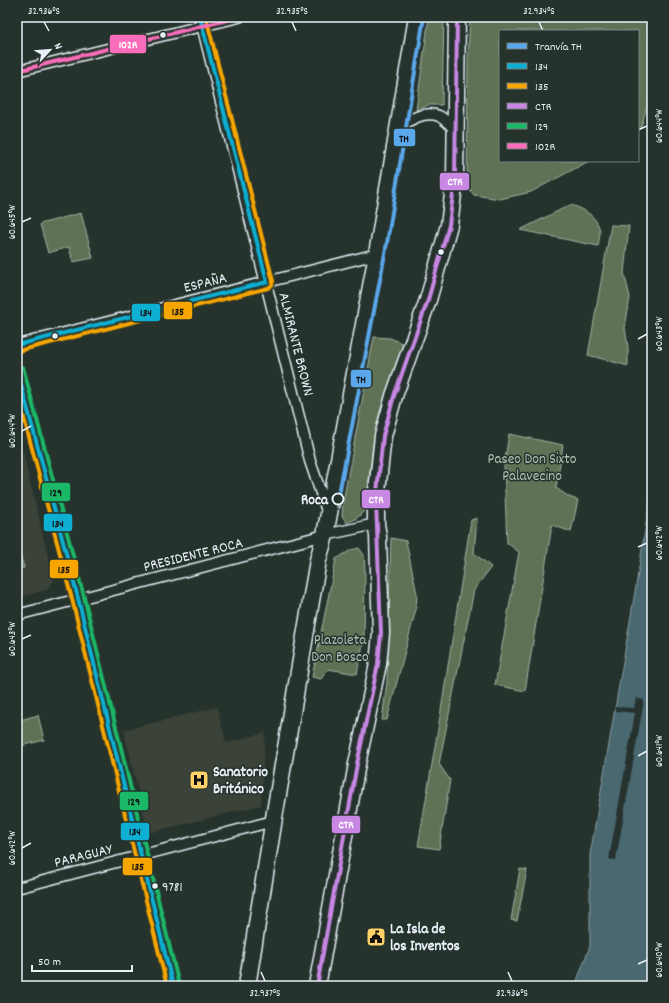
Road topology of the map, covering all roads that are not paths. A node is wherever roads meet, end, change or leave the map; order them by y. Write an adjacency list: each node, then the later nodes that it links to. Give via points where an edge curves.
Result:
1 (239, 17): 4 (street)
2 (416, 17): 6 (main road)
3 (456, 17): 7 (main road)
4 (201, 22): 5 (street); 9 (street, ALMIRANTE BROWN)
5 (17, 71)
6 (398, 129): 7 (street, via 407,121 423,115 433,115 440,116); 8 (main road)
7 (456, 130): 13 (main road, via 455,179 449,225 428,300 394,396 383,436)
8 (377, 254): 9 (street, ESPAÑA); 12 (main road)
9 (267, 282): 10 (street, ESPAÑA); 12 (street, ALMIRANTE BROWN, via 310,461)
10 (17, 345)
11 (17, 369): 15 (street)
12 (329, 515): 14 (main road)
13 (376, 524): 14 (street, PRESIDENTE ROCA); 22 (main road, via 381,633 378,664 357,764)
14 (325, 535): 15 (street, PRESIDENTE ROCA); 17 (main road, via 318,560)
15 (78, 598): 16 (street, PRESIDENTE ROCA); 18 (street)
16 (17, 615)
17 (273, 821): 18 (street, PARAGUAY); 21 (main road)
18 (140, 856): 19 (street, PARAGUAY); 20 (street)
19 (17, 888)
20 (173, 986)
21 (247, 986)
22 (317, 986)

